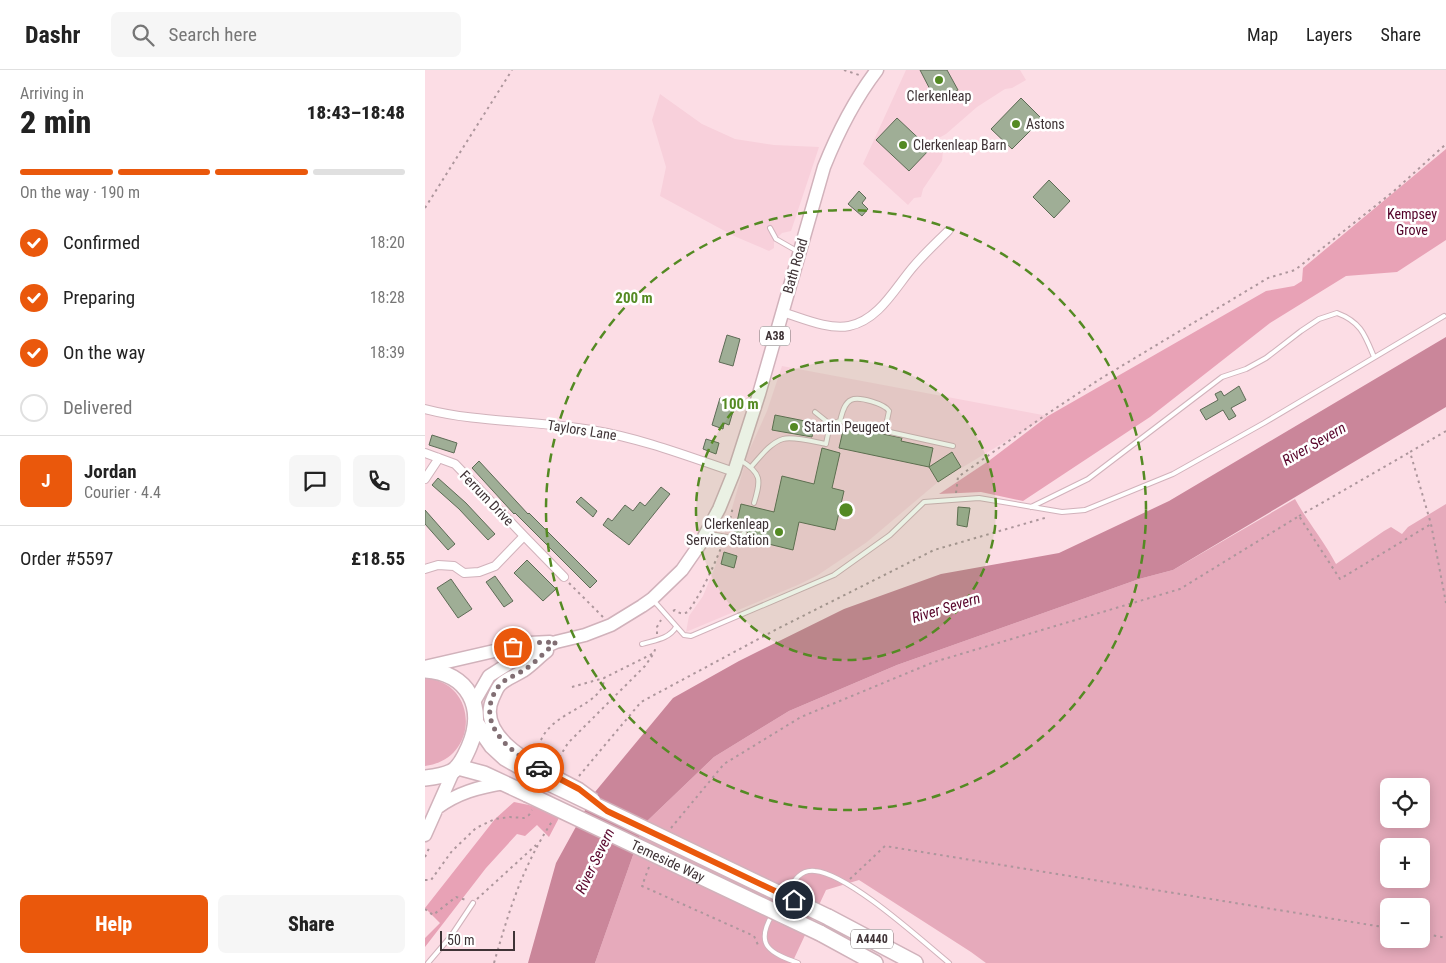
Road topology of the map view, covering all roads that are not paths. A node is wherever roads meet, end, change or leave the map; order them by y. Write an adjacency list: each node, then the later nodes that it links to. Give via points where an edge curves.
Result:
1 (877, 70): 4 (main road, Bath Road / A38, via 839,132 824,167)
2 (770, 228): 4 (lane, via 776,239)
3 (948, 231): 5 (street, via 867,319 839,326)
4 (799, 252): 5 (main road, Bath Road / A38)
5 (782, 312): 16 (main road, Bath Road / A38)
6 (1444, 316): 7 (lane)
7 (1374, 357): 21 (lane, via 1173,474 1085,510 1062,512); 21 (lane, via 1365,334 1351,318 1337,313 1319,320 1266,358 1222,377 1088,479)
8 (425, 409): 18 (street, Taylors Lane, via 453,416 592,430 637,440)
9 (815, 412): 11 (lane)
10 (840, 421): 11 (lane); 12 (lane); 12 (lane, via 846,404 858,398 886,406 889,410)
11 (830, 424): 17 (lane, via 826,444 785,438 766,450)
12 (885, 430): 13 (lane)
13 (953, 446)
14 (425, 452): 15 (street, Ferrum Drive)
15 (439, 458): 19 (street); 24 (street, Ferrum Drive, via 455,464)
16 (738, 459): 17 (lane); 18 (main road, Bath Road / A38)
17 (751, 466): 20 (lane, via 759,478)
18 (734, 472): 22 (main road, A38)
19 (425, 480)
20 (753, 502)
21 (1030, 507): 28 (lane, via 979,498 924,502 890,535 834,575 691,636 684,635)
22 (706, 533): 23 (lane, via 738,539); 27 (main road, A38, via 681,570)
23 (745, 533)
24 (524, 536): 25 (street, Ferrum Drive, via 495,566 479,572 463,573 454,566 438,565); 26 (street)
25 (425, 569)
26 (564, 577)
27 (652, 599): 28 (lane); 29 (main road, A38, via 611,625)
28 (676, 627): 30 (lane, via 664,638)
29 (556, 642): 31 (main road, A38, via 529,643); 32 (main road, A38, via 511,662 489,676); 36 (main road, via 524,670 498,687 489,712 491,724 503,742)
30 (642, 644)
31 (425, 669): 32 (highway, via 452,676)
32 (474, 702): 33 (highway)
33 (476, 723): 34 (highway, via 464,759); 36 (highway, Temeside Way / A4440, via 505,758)
34 (455, 769): 35 (highway, via 442,776); 37 (highway, Temeside Way / A4440, via 483,774); 38 (main road)
35 (425, 778)
36 (551, 780): 44 (highway, Temeside Way / A4440, bridge, via 607,811 828,917)
37 (504, 783): 38 (main road, via 473,789); 43 (highway, Temeside Way / A4440, bridge, via 531,799 819,933)
38 (437, 808): 39 (main road)
39 (429, 838)
40 (473, 902): 41 (lane)
41 (428, 963)
42 (798, 963): 45 (lane, via 770,950 765,940 765,928 793,881 802,873 814,870 847,883)
43 (875, 963)
44 (915, 963)
45 (949, 963)

